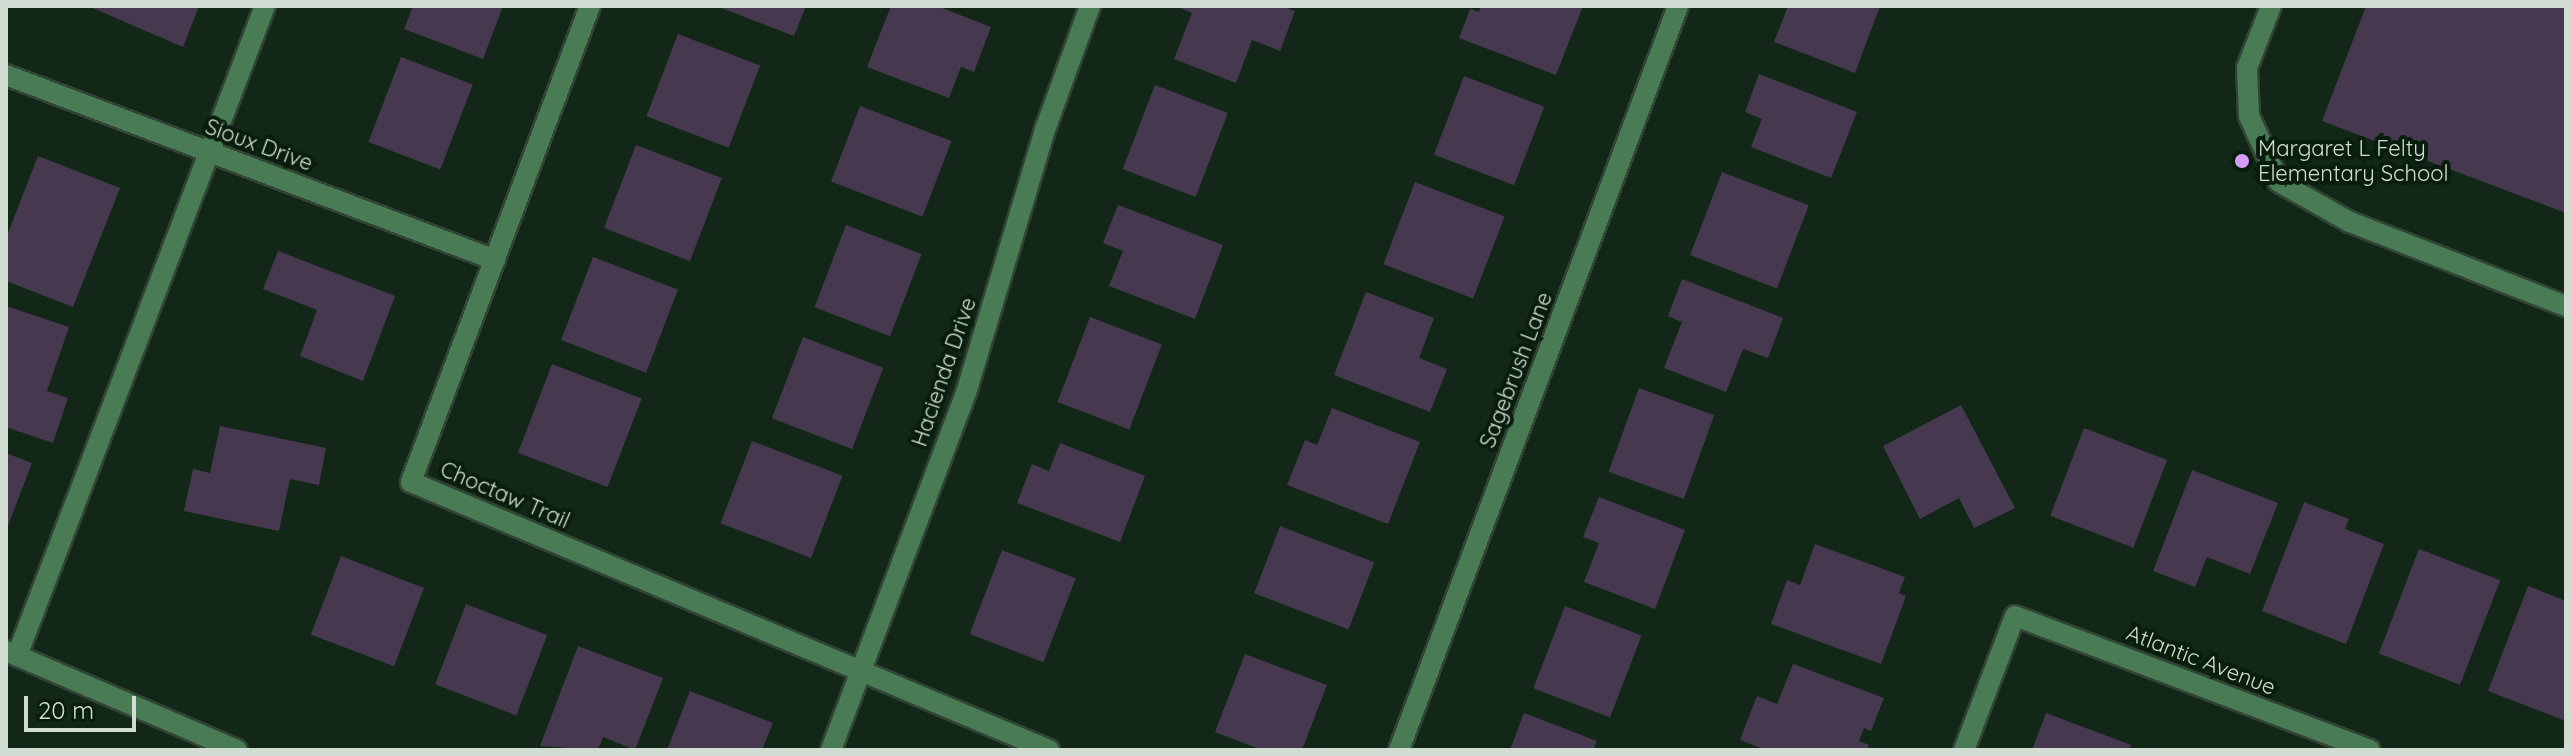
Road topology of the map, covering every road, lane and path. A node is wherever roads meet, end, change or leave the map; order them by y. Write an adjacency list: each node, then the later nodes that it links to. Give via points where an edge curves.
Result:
1 (265, 6): 7 (street)
2 (590, 6): 8 (street, Choctaw Trail)
3 (1090, 6): 11 (street, Hacienda Drive, via 1046,127 966,393)
4 (1678, 6): 15 (street, Sagebrush Lane)
5 (2271, 6): 9 (street, via 2247,68 2249,116 2279,182 2350,222)
6 (6, 75): 7 (street, Sioux Drive)
7 (210, 153): 8 (street, Sioux Drive); 10 (street)
8 (495, 260): 11 (street, Choctaw Trail, via 411,482)
9 (2566, 306)
10 (12, 653): 12 (street)
11 (860, 671): 13 (street, Hacienda Drive); 14 (street, Choctaw Trail)
12 (237, 750)
13 (831, 750)
14 (1049, 750)
15 (1399, 750)
16 (1964, 750): 17 (street, Atlantic Avenue, via 2015,616)
17 (2370, 750)

